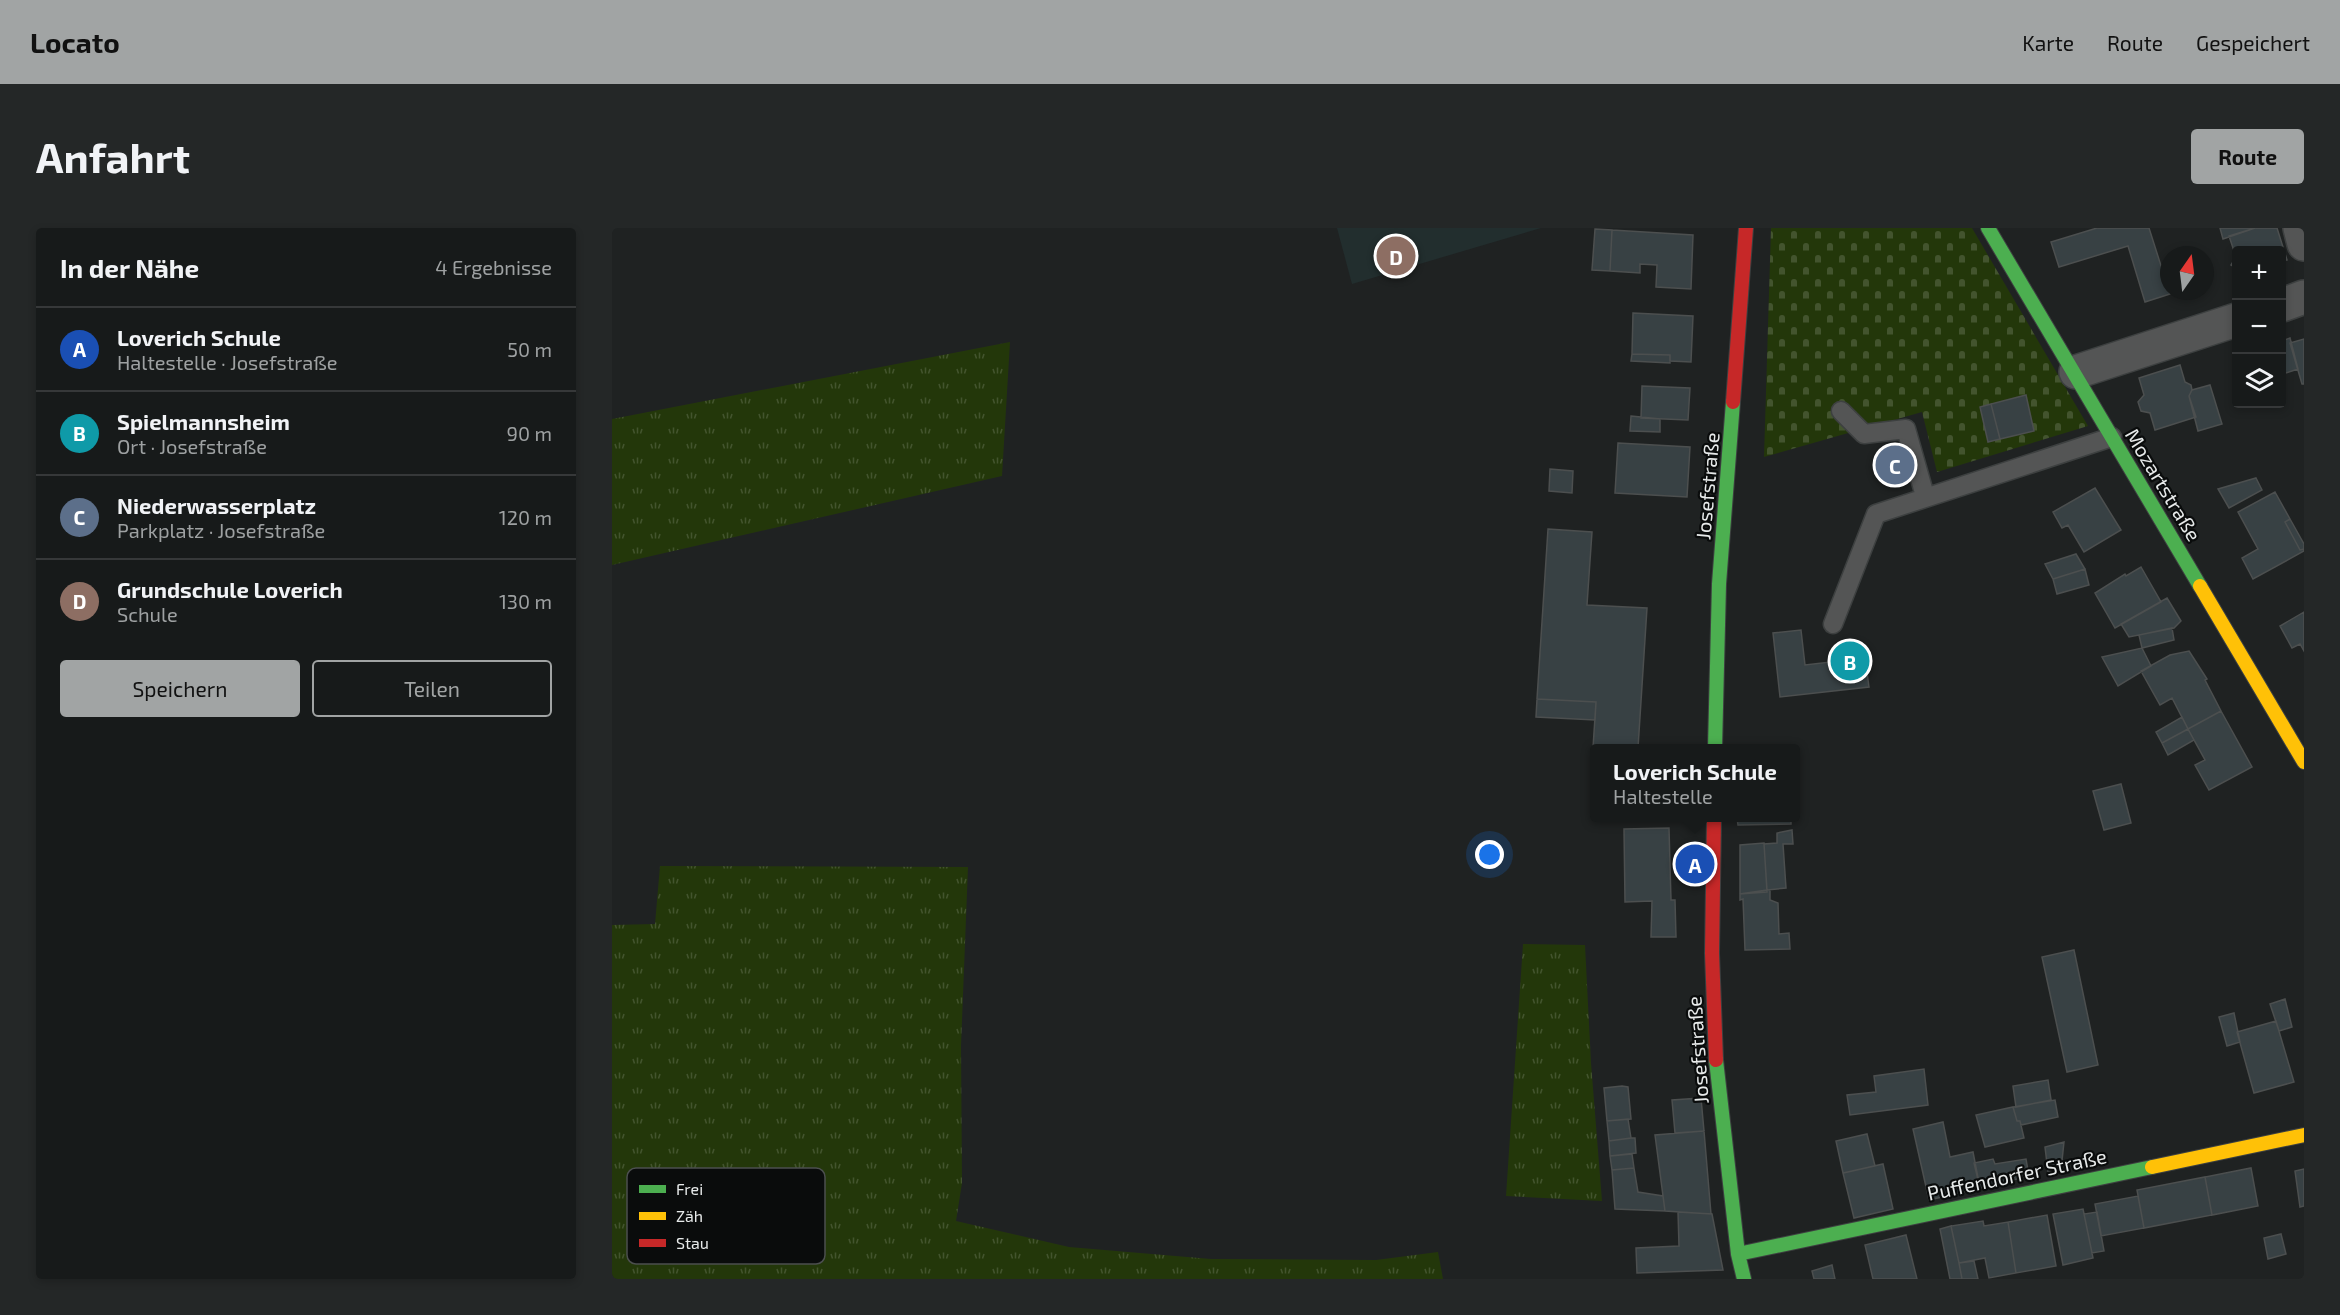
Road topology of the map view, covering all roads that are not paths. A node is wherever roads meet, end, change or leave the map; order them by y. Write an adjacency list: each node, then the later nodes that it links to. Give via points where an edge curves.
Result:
1 (1746, 228): 13 (street, Josefstraße, via 1719,584)
2 (1988, 228): 8 (street, Mozartstraße)
3 (2300, 228): 4 (street)
4 (2304, 244)
5 (2304, 297): 6 (street)
6 (2286, 304)
7 (2232, 321): 8 (street)
8 (2076, 372): 10 (street, Mozartstraße)
9 (1841, 411): 11 (lane, via 1864,434 1906,429)
10 (2112, 437): 11 (lane); 14 (street, Mozartstraße)
11 (1925, 496): 12 (lane, via 1876,514)
12 (1833, 624)
13 (1715, 744)
14 (2304, 762)
15 (1714, 822): 17 (street, Josefstraße, via 1712,953 1716,1058)
16 (2304, 1135): 17 (street, Puffendorfer Straße)
17 (1737, 1254): 18 (street, Josefstraße)
18 (1744, 1279)

